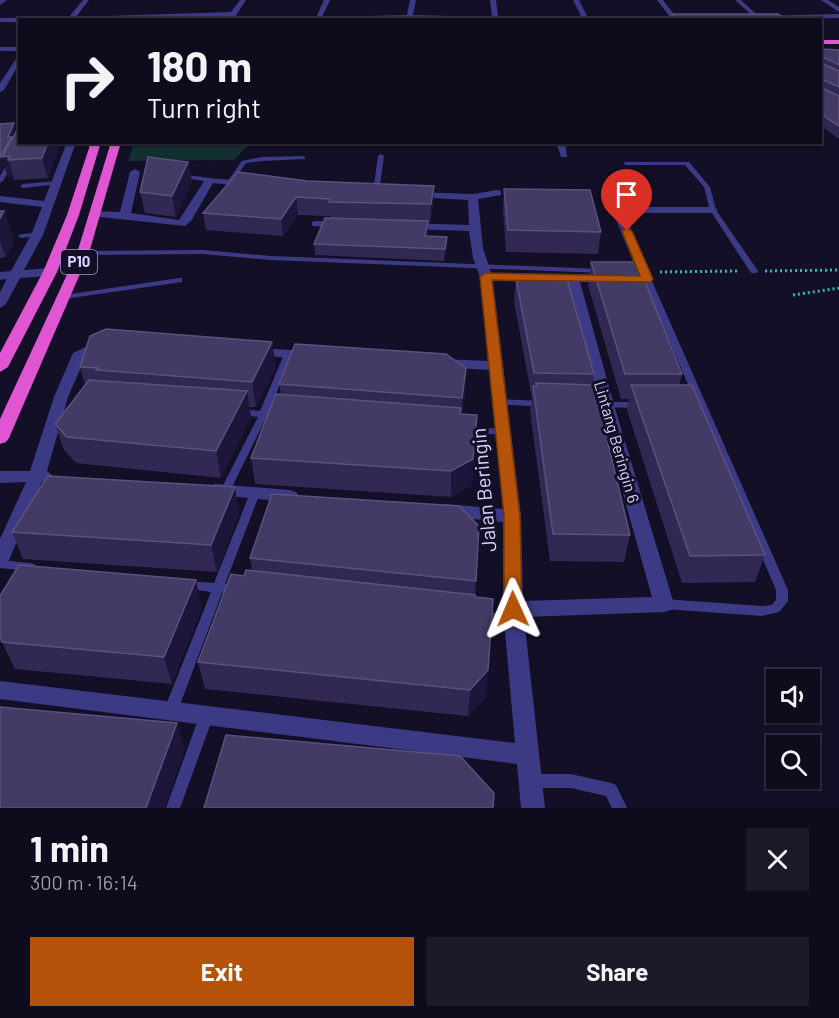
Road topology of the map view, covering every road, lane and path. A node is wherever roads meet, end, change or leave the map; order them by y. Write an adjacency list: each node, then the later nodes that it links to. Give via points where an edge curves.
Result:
1 (4, 0): 11 (street)
2 (86, 0): 18 (street)
3 (243, 0): 14 (street)
4 (327, 0): 20 (street)
5 (412, 0): 15 (street)
6 (493, 0): 22 (street)
7 (576, 0): 23 (street)
8 (660, 0): 24 (street)
9 (738, 0): 17 (street)
10 (824, 0): 12 (street)
11 (0, 3)
12 (839, 10)
13 (839, 16): 17 (street)
14 (231, 17): 19 (street)
15 (410, 17): 21 (street); 22 (street)
16 (744, 17): 17 (street)
17 (756, 17)
18 (71, 18)
19 (150, 18)
20 (318, 18)
21 (364, 18)
22 (495, 18)
23 (585, 18)
24 (674, 18): 25 (street)
25 (697, 18)
26 (0, 20): 27 (street)
27 (18, 20)
28 (822, 43): 29 (highway)
29 (839, 43)
30 (0, 49): 31 (street)
31 (18, 49)
32 (18, 58): 33 (street)
33 (0, 90)
34 (21, 144): 46 (lane)
35 (71, 144): 48 (street)
36 (95, 144): 72 (highway, P10)
37 (115, 144): 60 (highway, P10)
38 (561, 144): 39 (street)
39 (564, 155)
40 (381, 156): 51 (lane)
41 (303, 158): 47 (lane, via 244,162)
42 (626, 163): 59 (lane, via 687,163 707,187)
43 (138, 172): 61 (street)
44 (176, 175): 45 (lane)
45 (210, 180): 47 (street); 61 (street, via 181,224)
46 (0, 181)
47 (230, 182): 50 (street)
48 (57, 183): 49 (lane); 57 (street)
49 (23, 186)
50 (262, 186)
51 (376, 192)
52 (497, 193): 54 (street)
53 (408, 194): 54 (street)
54 (473, 197): 65 (street, Jalan Beringin)
55 (612, 198): 58 (street)
56 (0, 199): 57 (street)
57 (49, 205): 66 (street)
58 (617, 210): 59 (street); 76 (street)
59 (713, 210): 71 (lane)
60 (95, 214): 61 (street); 68 (highway, P10)
61 (125, 215)
62 (316, 224): 63 (street)
63 (350, 225)
64 (395, 226): 65 (street)
65 (474, 228): 70 (street, Jalan Beringin)
66 (37, 235): 67 (lane); 74 (street)
67 (21, 236)
68 (83, 253): 70 (lane, via 203,252); 81 (highway, P10)
69 (839, 270): 71 (path)
70 (483, 271): 73 (lane); 77 (street); 88 (street, Jalan Beringin)
71 (754, 271): 76 (path)
72 (50, 272): 74 (street); 89 (highway, P10)
73 (622, 272)
74 (16, 274): 75 (street); 82 (street)
75 (0, 276)
76 (646, 276): 77 (street); 114 (lane, via 697,404 782,591 782,601 775,609 762,611)
77 (573, 279): 92 (street, Lintang Beringin 6)
78 (179, 280): 81 (lane)
79 (839, 288): 80 (path)
80 (793, 295)
81 (64, 297): 99 (highway, P10)
82 (0, 304)
83 (120, 342): 100 (street, via 106,342 80,353)
84 (244, 351): 85 (street)
85 (288, 354): 86 (street); 95 (lane)
86 (323, 356)
87 (426, 362): 88 (street)
88 (495, 366): 90 (street, Jalan Beringin)
89 (0, 367)
90 (500, 402): 91 (lane); 98 (street, Jalan Beringin)
91 (558, 404)
92 (600, 405): 93 (lane); 114 (street, Lintang Beringin 6)
93 (648, 405)
94 (227, 411): 95 (lane)
95 (263, 414): 96 (lane); 104 (lane)
96 (286, 416)
97 (457, 429): 98 (lane)
98 (503, 432): 108 (street, Jalan Beringin)
99 (0, 438)
100 (37, 475): 101 (street); 102 (street); 109 (street)
101 (0, 477)
102 (60, 477)
103 (201, 489): 104 (street)
104 (225, 491): 105 (street)
105 (255, 493): 106 (street); 112 (lane)
106 (302, 497)
107 (430, 508): 108 (street)
108 (512, 516): 116 (street, Jalan Beringin)
109 (0, 562): 110 (lane)
110 (46, 569)
111 (171, 583): 112 (lane)
112 (217, 588): 113 (lane); 118 (lane)
113 (253, 592)
114 (664, 604): 116 (street)
115 (466, 614): 116 (lane)
116 (513, 614): 120 (street, Jalan Beringin)
117 (0, 690): 118 (street)
118 (171, 710): 119 (street)
119 (206, 717): 120 (street); 122 (lane)
120 (528, 755): 121 (street, Jalan Beringin)
121 (531, 781): 123 (street, Jalan Beringin); 124 (lane, via 571,781 611,790)
122 (174, 808)
123 (533, 808)
124 (620, 808)

